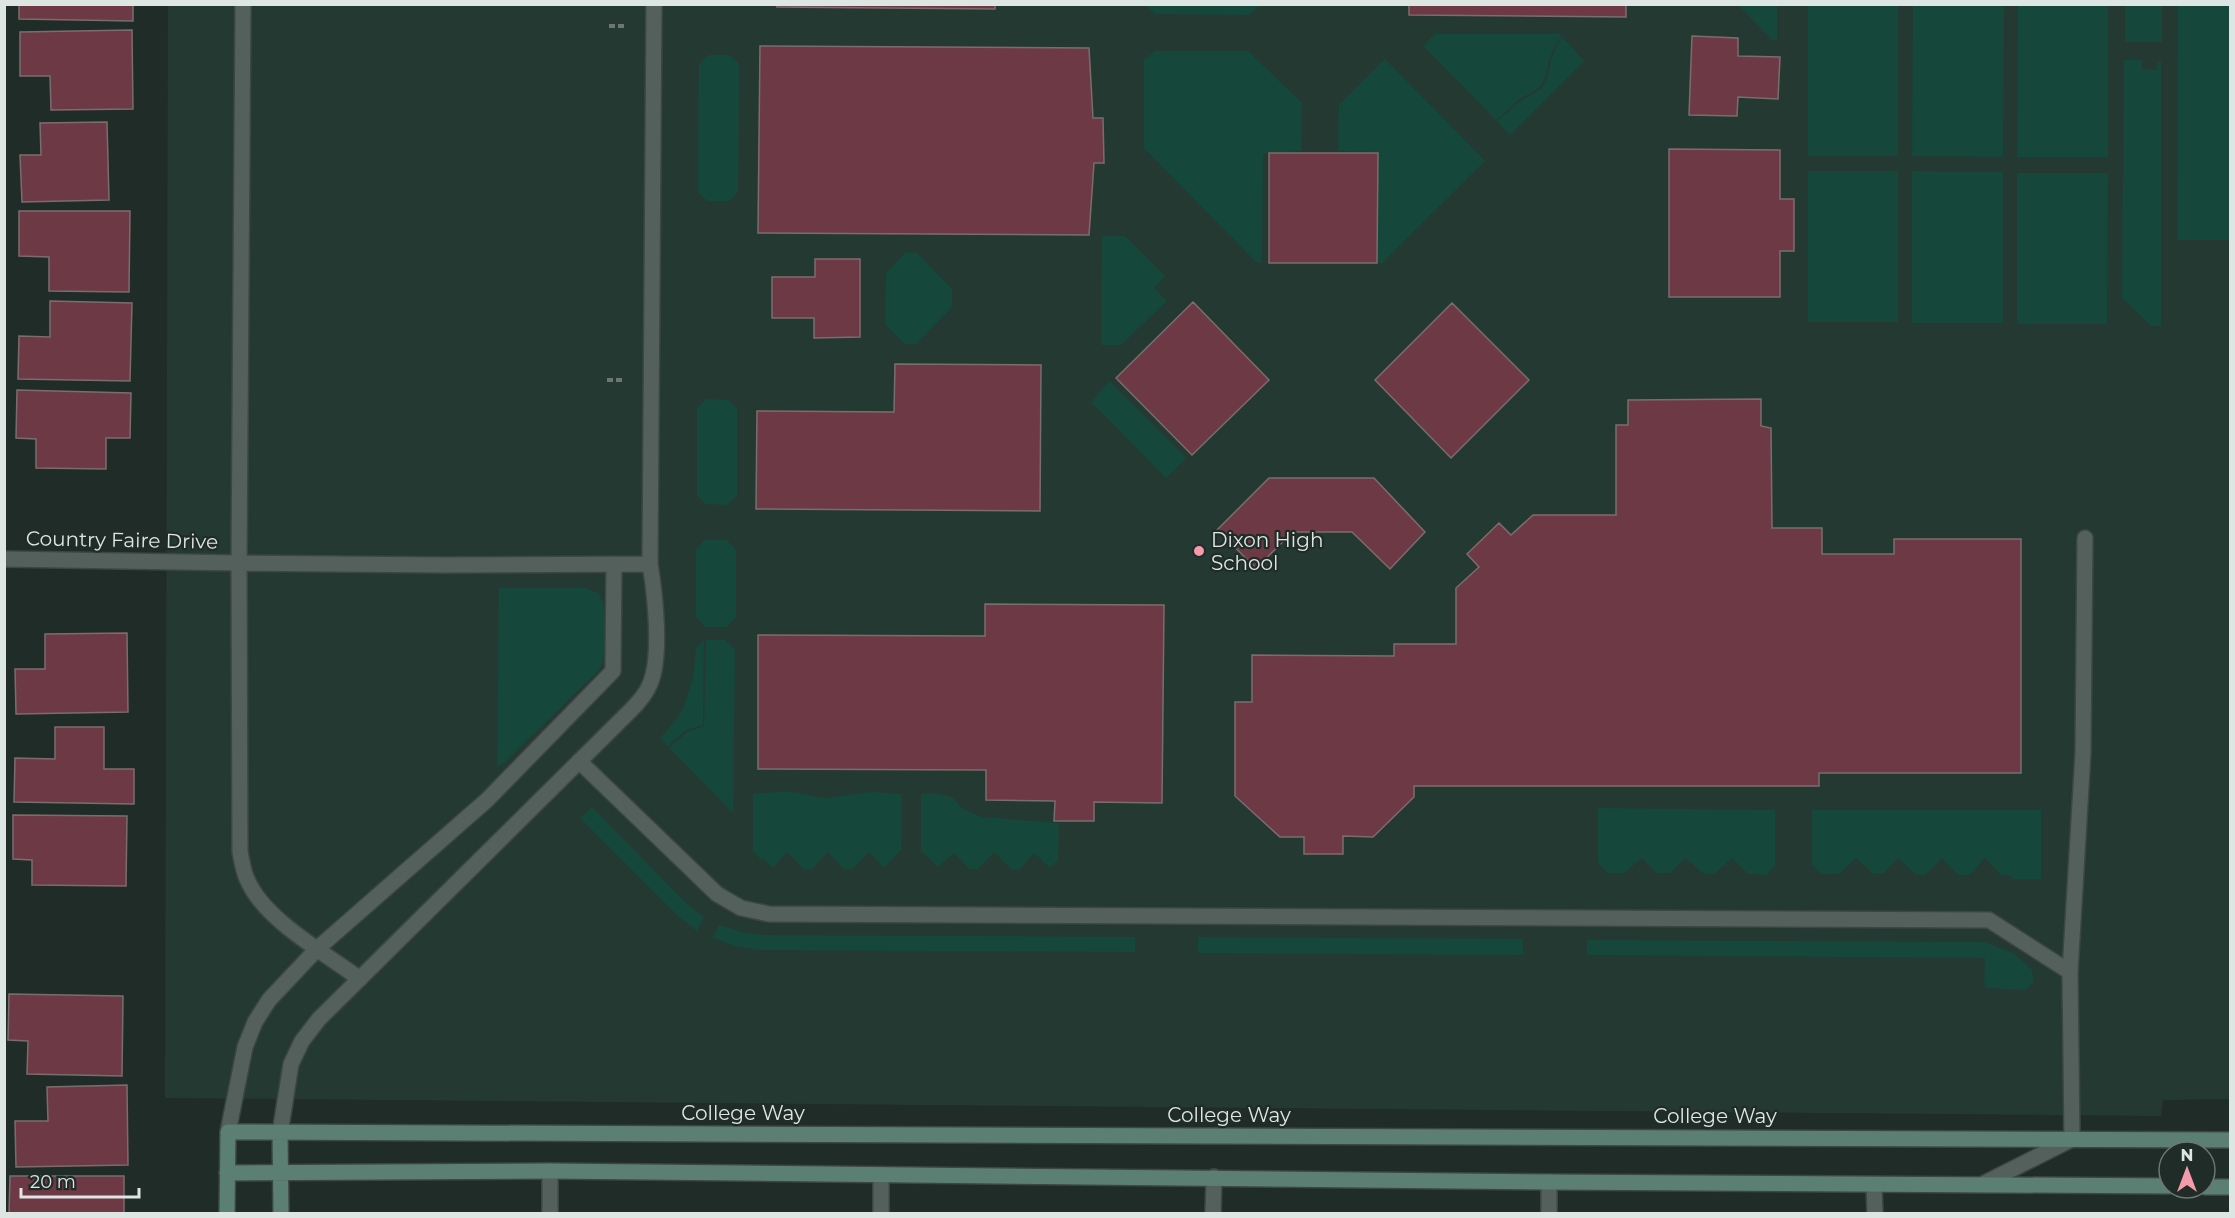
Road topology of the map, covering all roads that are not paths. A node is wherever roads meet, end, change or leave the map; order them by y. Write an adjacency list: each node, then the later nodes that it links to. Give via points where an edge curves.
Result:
1 (243, 4): 5 (street)
2 (654, 4): 7 (street)
3 (2085, 538): 10 (street, via 2083,753)
4 (4, 559): 5 (street, Country Faire Drive)
5 (239, 563): 6 (street, Country Faire Drive); 9 (street, via 240,852 247,880 260,901 283,925)
6 (614, 564): 7 (street, Country Faire Drive); 9 (street, via 613,671 487,800)
7 (650, 564): 8 (street, via 656,600 651,681 632,710)
8 (579, 761): 10 (street, via 717,894 741,908 769,914 1989,920); 11 (street)
9 (318, 948): 11 (street); 12 (street, via 269,1000 255,1022 245,1047)
10 (2070, 972): 14 (street)
11 (360, 979): 13 (street, via 302,1041 291,1064)
12 (228, 1132): 13 (street, College Way); 17 (street)
13 (279, 1133): 14 (street, College Way); 18 (street)
14 (2072, 1138): 15 (street, College Way); 22 (street)
15 (2230, 1140)
16 (550, 1171): 18 (street); 19 (street); 27 (street)
17 (227, 1173): 18 (street); 25 (street)
18 (280, 1173): 26 (street)
19 (881, 1175): 20 (street); 28 (street)
20 (1214, 1177): 21 (street); 29 (street)
21 (1549, 1182): 23 (street); 30 (street)
22 (1983, 1184): 23 (street); 24 (street)
23 (1874, 1185): 31 (street)
24 (2157, 1186)
25 (227, 1214)
26 (281, 1214)
27 (550, 1214)
28 (881, 1214)
29 (1213, 1214)
30 (1549, 1214)
31 (1875, 1214)

